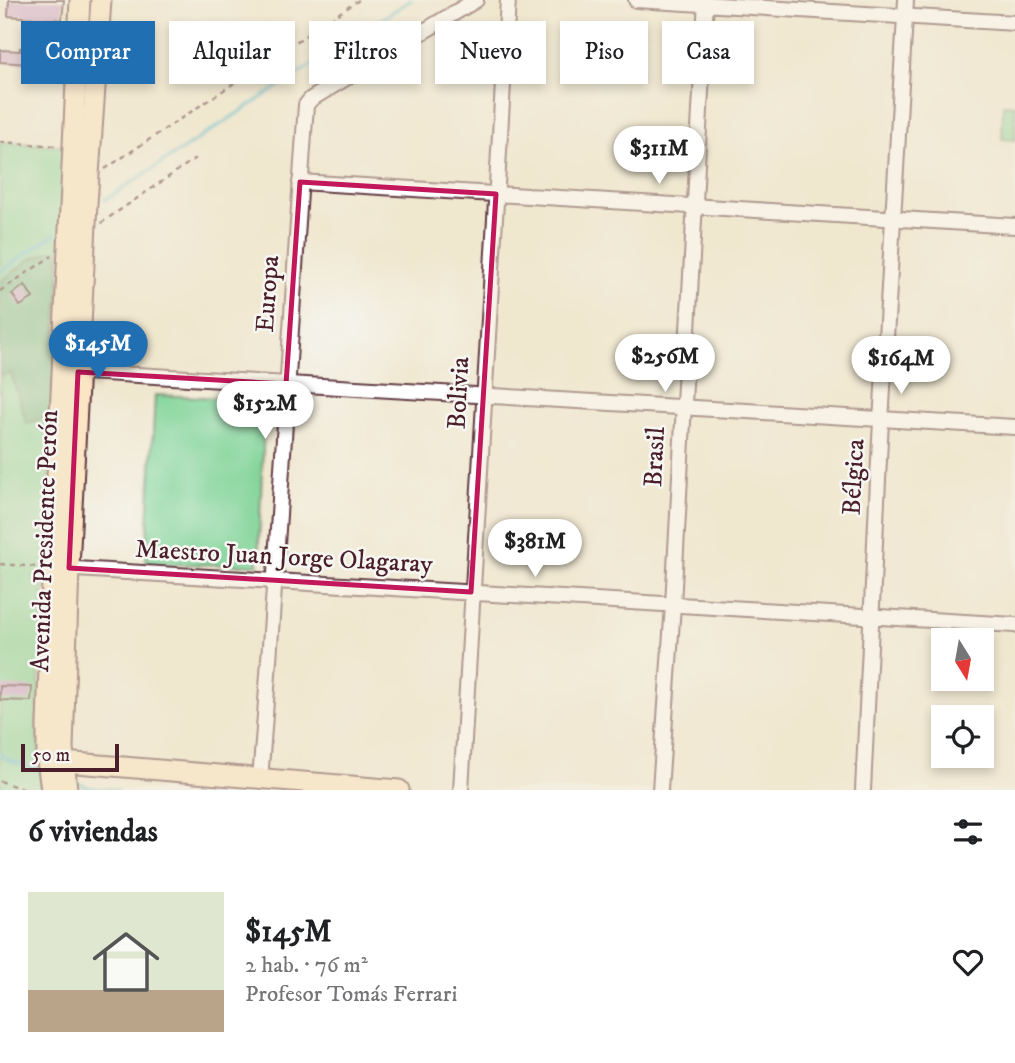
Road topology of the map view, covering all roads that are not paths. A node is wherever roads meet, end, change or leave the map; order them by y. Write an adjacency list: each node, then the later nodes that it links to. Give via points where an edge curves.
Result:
1 (80, 0): 10 (main road, Avenida Presidente Perón)
2 (101, 0): 10 (main road, Avenida Presidente Perón)
3 (476, 0): 11 (street, Europa, via 311,99 306,105)
4 (508, 0): 12 (street, Bolivia)
5 (636, 0): 7 (street)
6 (906, 0): 8 (street, Bélgica)
7 (706, 2): 8 (street); 13 (street, Brasil)
8 (905, 16): 9 (street); 14 (street, Bélgica)
9 (1015, 23)
10 (82, 148): 16 (main road, Avenida Presidente Perón); 16 (main road, Avenida Presidente Perón, via 89,180)
11 (300, 183): 12 (street); 17 (street, Europa)
12 (496, 194): 13 (street); 18 (street, Bolivia)
13 (694, 206): 14 (street); 19 (street, Brasil)
14 (893, 218): 15 (street); 20 (street, Bélgica)
15 (1015, 226)
16 (70, 371): 17 (street); 22 (main road, Avenida Presidente Perón)
17 (286, 384): 18 (street); 23 (street, Europa)
18 (484, 396): 19 (street); 24 (street, Bolivia)
19 (682, 407): 20 (street); 25 (street, Brasil)
20 (882, 419): 21 (street); 26 (street, Bélgica)
21 (1015, 427)
22 (61, 568): 23 (street, Maestro Juan Jorge Olagaray); 28 (main road, Avenida Presidente Perón)
23 (276, 581): 24 (street, Maestro Juan Jorge Olagaray); 29 (street, Europa)
24 (471, 592): 25 (street, Maestro Juan Jorge Olagaray); 33 (street, Bolivia)
25 (673, 605): 26 (street, Maestro Juan Jorge Olagaray); 34 (street, Brasil)
26 (872, 616): 27 (street, Maestro Juan Jorge Olagaray); 35 (street, Bélgica)
27 (1015, 625)
28 (55, 761): 29 (main road); 30 (main road, Avenida Presidente Perón); 31 (main road, Avenida Presidente Perón)
29 (260, 780): 32 (main road)
30 (51, 790)
31 (67, 790)
32 (399, 790)
33 (460, 790)
34 (660, 790)
35 (863, 790)

